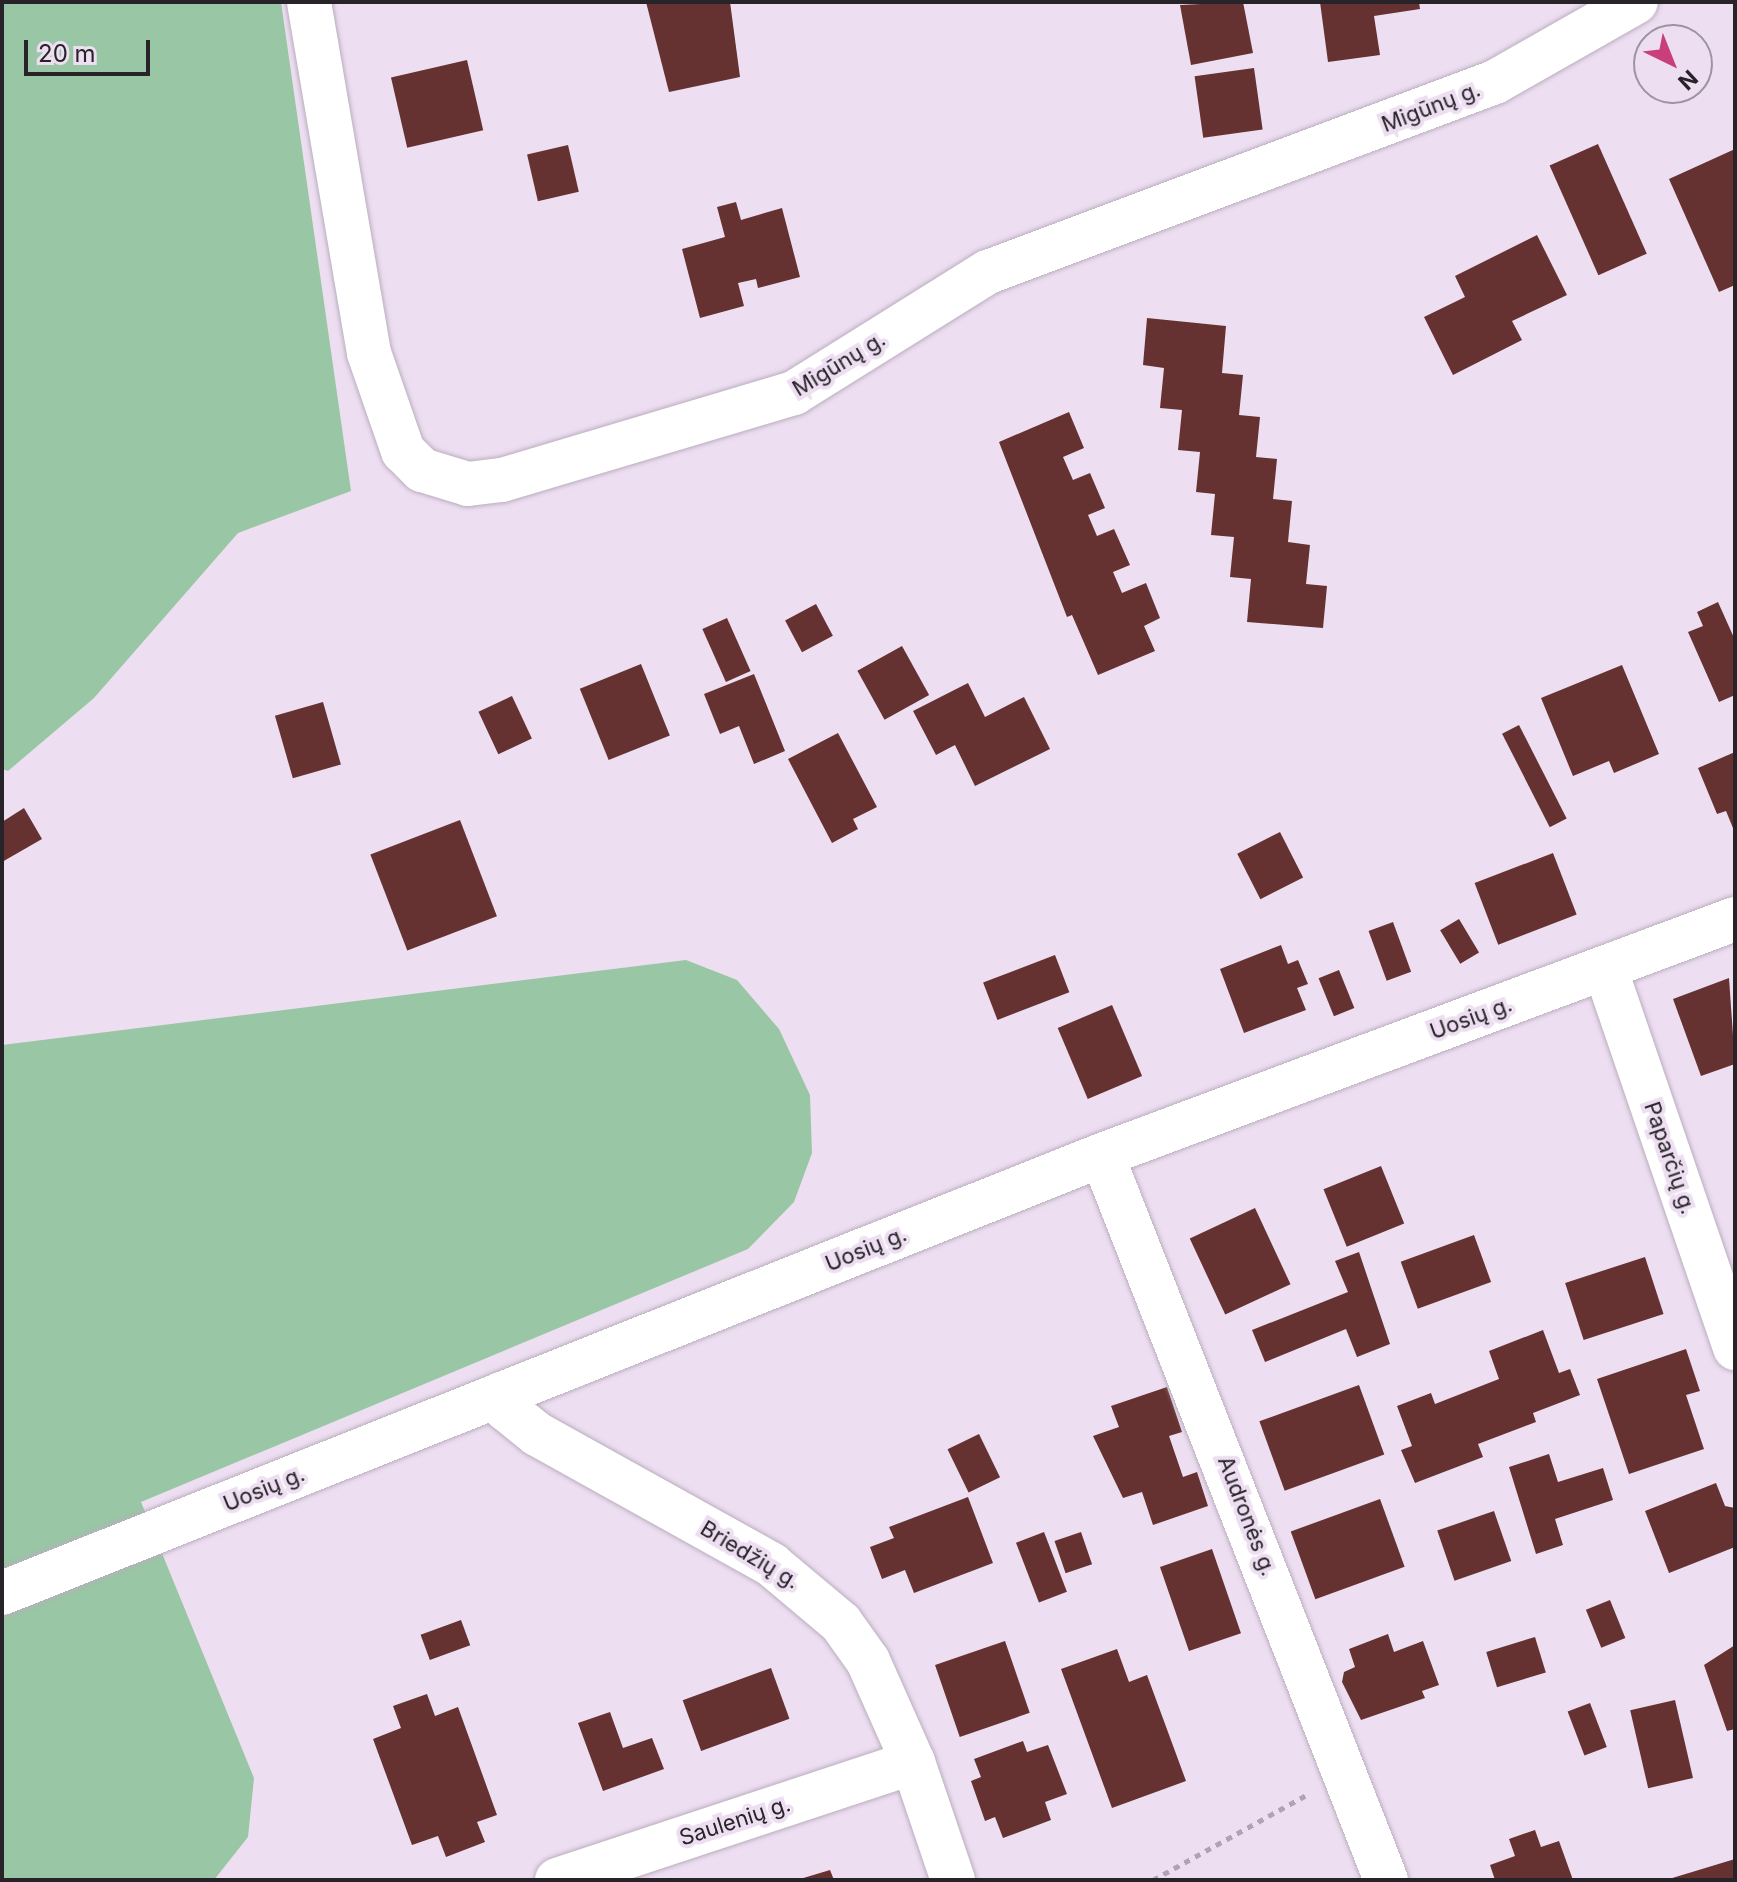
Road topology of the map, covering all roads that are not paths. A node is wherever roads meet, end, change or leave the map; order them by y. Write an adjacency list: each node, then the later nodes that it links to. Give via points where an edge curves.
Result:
1 (309, 2): 2 (street, Migūnų g., via 369,353 403,451 422,470 468,484 502,480 794,393 988,272 1495,82)
2 (1636, 2)
3 (1735, 919): 4 (street, Uosių g.)
4 (1605, 968): 5 (street, Uosių g.); 6 (street, Paparčių g.)
5 (1102, 1155): 7 (street, Uosių g.); 12 (street, Audronės g., via 1252,1525)
6 (1735, 1348)
7 (501, 1394): 8 (street, Uosių g.); 9 (street, Briedžių g., via 506,1409 537,1434 807,1588 868,1661)
8 (2, 1593)
9 (913, 1762): 10 (street, Saulenių g.); 11 (street, Briedžių g.)
10 (557, 1880)
11 (953, 1880)
12 (1386, 1880)

